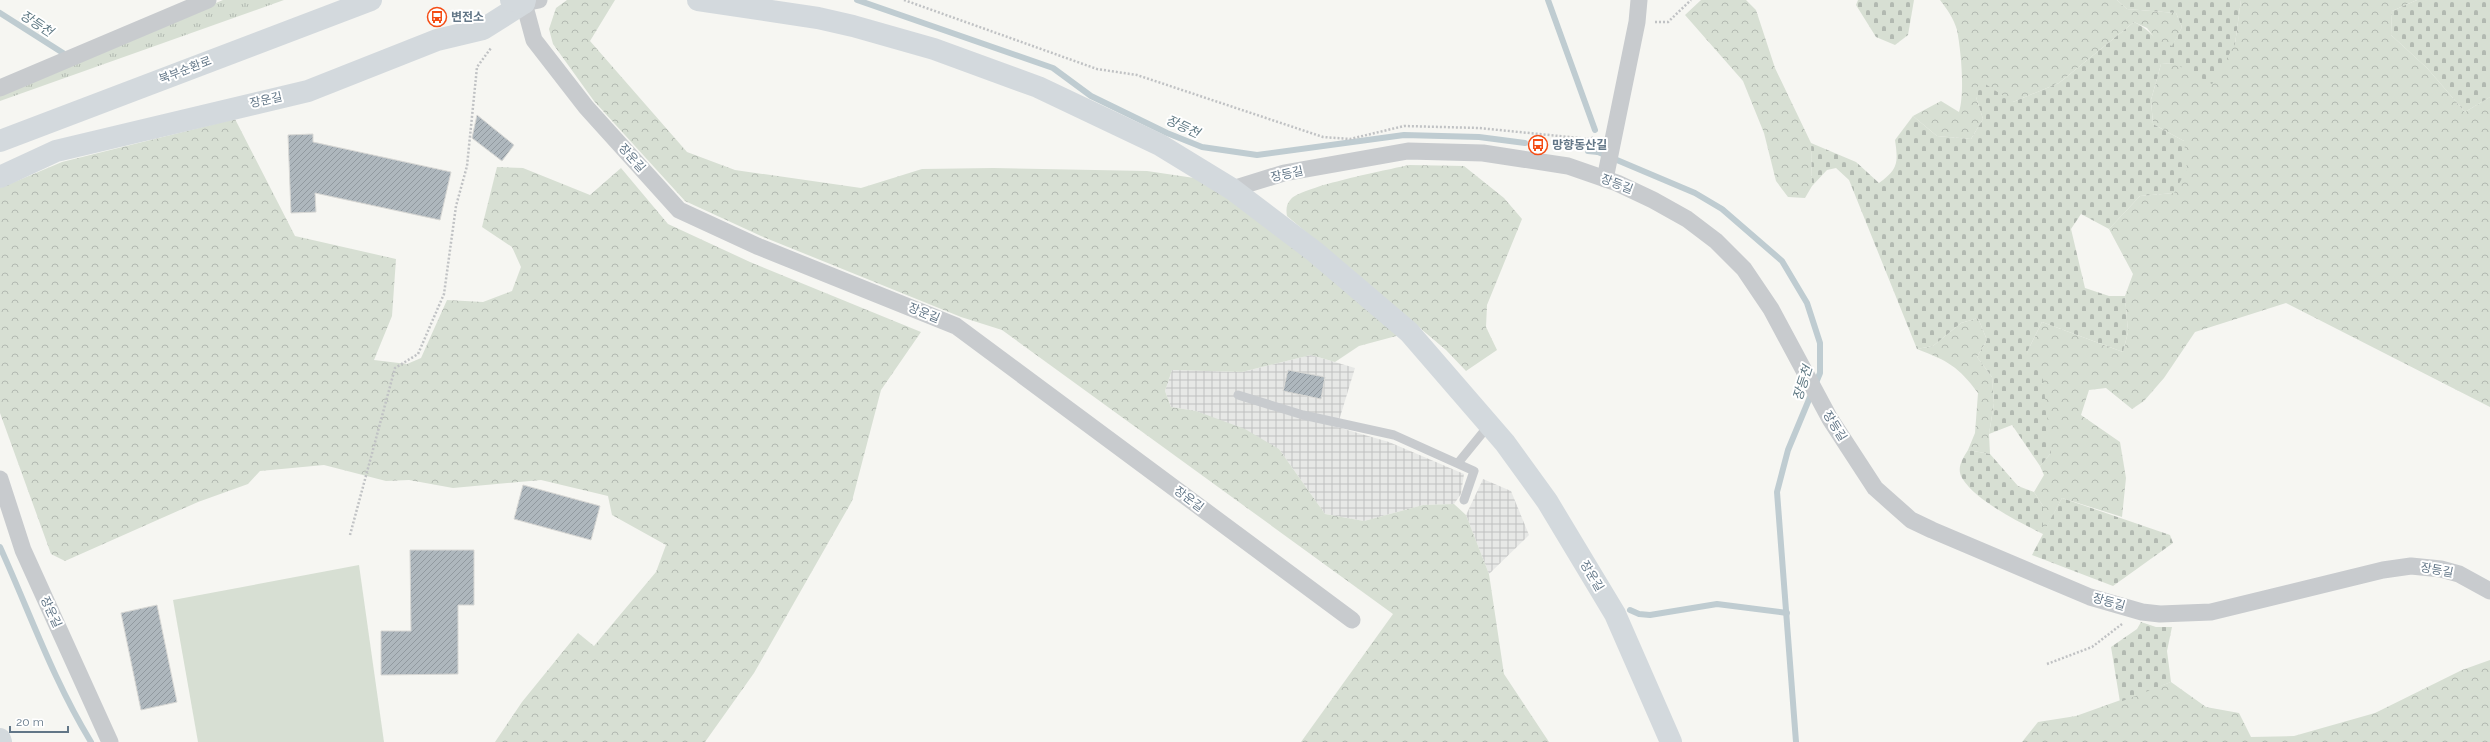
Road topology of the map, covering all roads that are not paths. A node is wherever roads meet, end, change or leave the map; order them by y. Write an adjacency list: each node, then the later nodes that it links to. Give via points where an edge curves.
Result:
1 (208, 0): 6 (street)
2 (371, 0): 7 (street, 북부순환로)
3 (698, 0): 10 (street, 장운길, via 818,18 934,49 1038,87 1153,141)
4 (1638, 0): 8 (street, via 1637,22)
5 (525, 1): 9 (street, 장운길, via 483,29 438,40 308,91 56,151); 17 (street, 장운길, via 534,40 586,107 679,210 757,246 956,326)
6 (0, 88)
7 (0, 141)
8 (1606, 173): 10 (street, 장등길, via 1484,153 1408,151 1284,173); 16 (street, 장등길, via 1687,219 1716,241 1744,269 1830,419 1875,488 1911,520 2090,596 2160,614 2211,612 2383,570 2411,566 2459,574)
9 (0, 177)
10 (1232, 189): 12 (street, 장운길, via 1315,252 1409,332)
11 (1238, 394): 13 (lane, via 1303,415 1394,436)
12 (1489, 425): 13 (lane); 19 (street, 장운길, via 1547,502 1615,614)
13 (1458, 463): 15 (lane, via 1474,471)
14 (0, 479): 18 (street, 장운길, via 23,550)
15 (1464, 500)
16 (2490, 591)
17 (1352, 620)
18 (110, 742)
19 (1671, 742)

